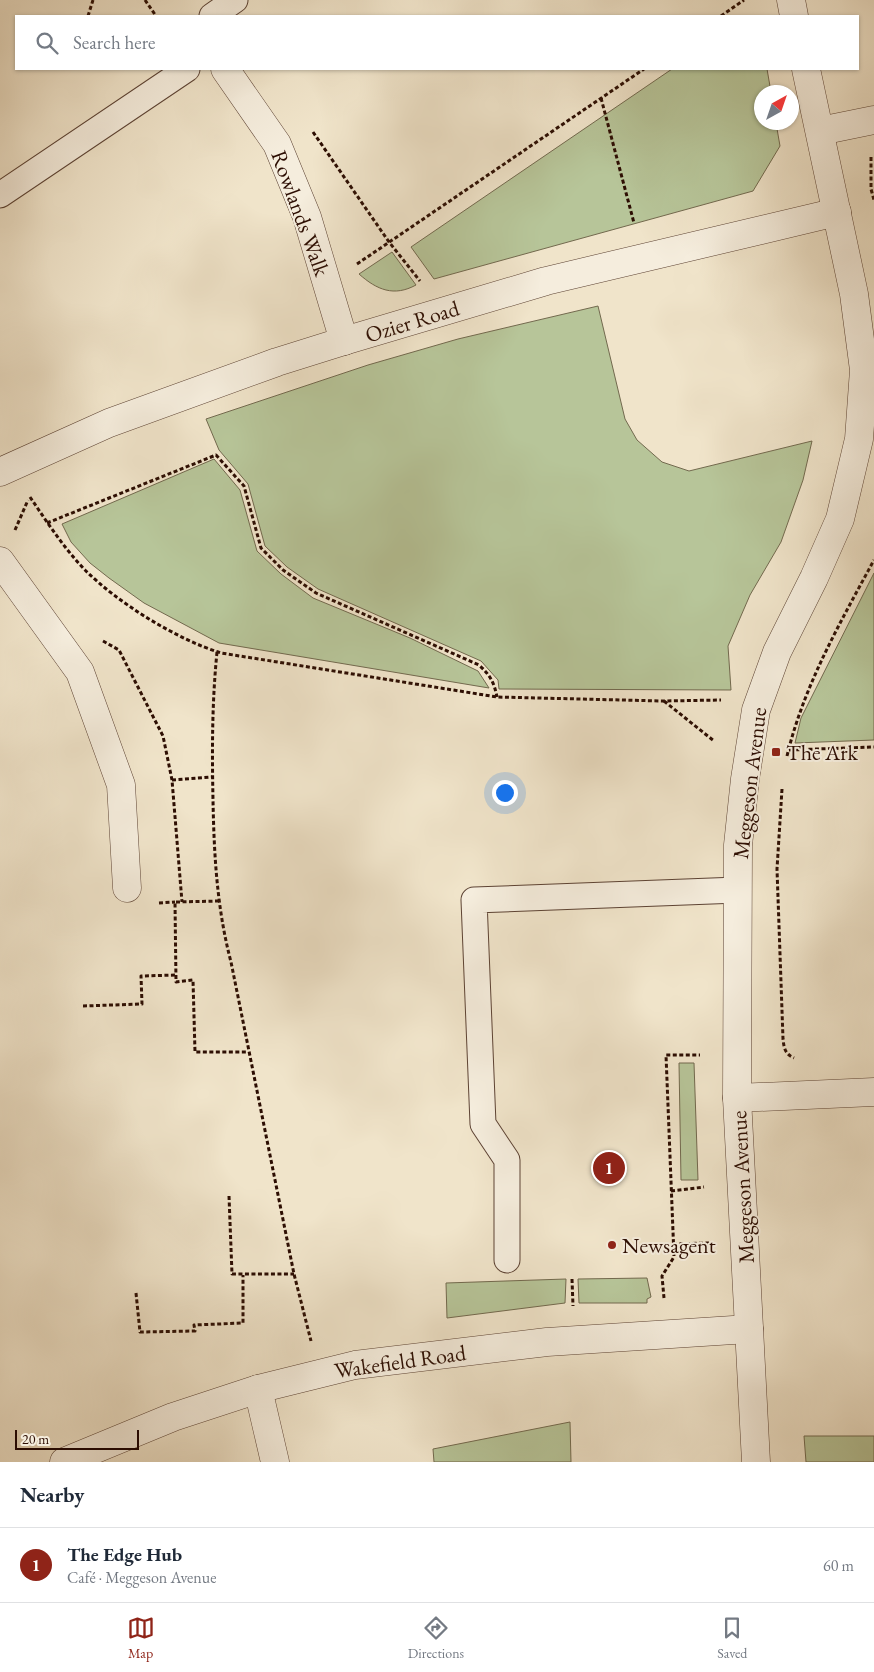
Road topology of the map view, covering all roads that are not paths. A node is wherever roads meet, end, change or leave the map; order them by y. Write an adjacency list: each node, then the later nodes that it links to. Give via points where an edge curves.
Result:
1 (235, 0): 3 (lane)
2 (791, 0): 4 (street)
3 (213, 15)
4 (794, 15)
5 (186, 70): 10 (lane)
6 (226, 70): 12 (street, Rowlands Walk, via 277,144 307,218)
7 (806, 70): 9 (street, Meggeson Avenue)
8 (874, 120): 9 (street)
9 (820, 130): 11 (street, Meggeson Avenue)
10 (0, 195)
11 (837, 212): 12 (street, Ozier Road, via 546,281); 16 (street, Meggeson Avenue, via 854,294 864,370 859,440 840,518 777,652 759,699 743,798)
12 (344, 341): 13 (street, Ozier Road, via 108,423)
13 (7, 468)
14 (0, 561): 15 (street, via 80,672 120,785)
15 (127, 888)
16 (738, 890): 18 (street, Meggeson Avenue); 19 (lane, via 474,900 483,1124 507,1160)
17 (874, 1092): 18 (street)
18 (737, 1098): 20 (street, Meggeson Avenue)
19 (507, 1260)
20 (750, 1329): 21 (street, Wakefield Road, via 547,1342 355,1364); 24 (street, Meggeson Avenue)
21 (258, 1389): 22 (street, Wakefield Road, via 173,1417); 23 (street)
22 (64, 1462)
23 (275, 1462)
24 (756, 1462)

